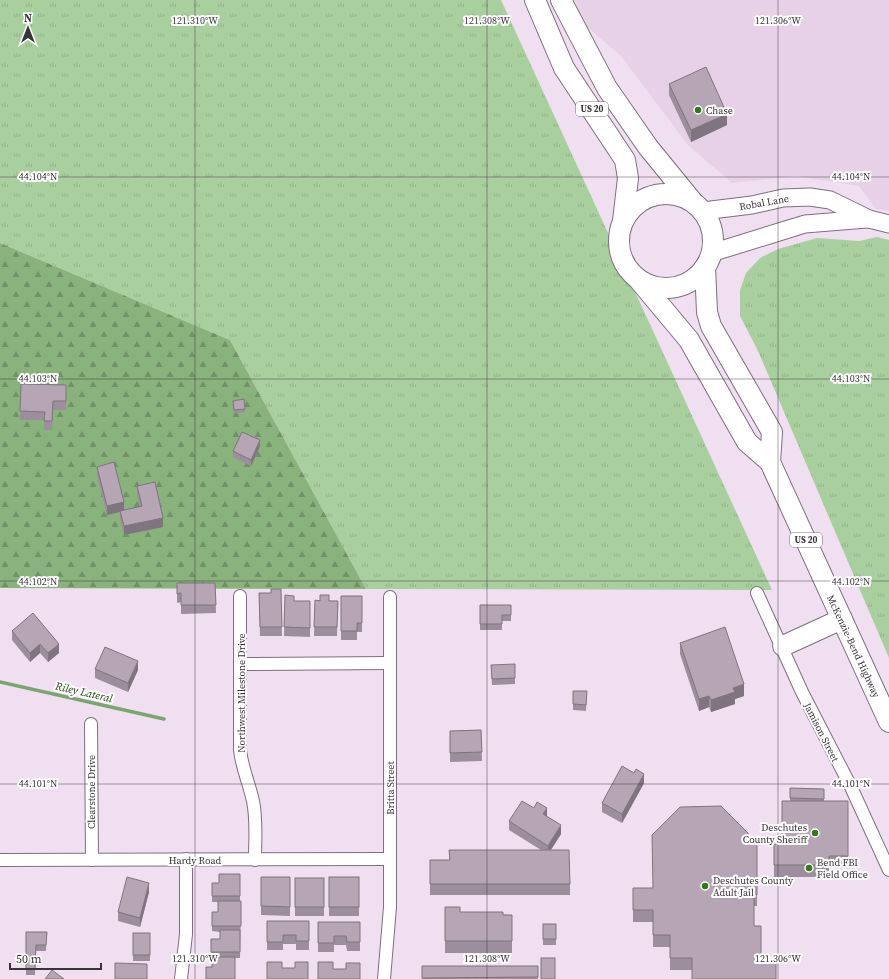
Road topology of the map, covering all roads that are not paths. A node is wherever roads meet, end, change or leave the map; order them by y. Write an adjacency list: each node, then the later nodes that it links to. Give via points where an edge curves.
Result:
1 (535, 0): 5 (highway, US 20, via 564,68 625,160 628,178)
2 (561, 0): 3 (highway, US 20, via 606,88 648,148)
3 (697, 206): 4 (main road, Robal Lane, via 752,205 783,198 810,197 830,200); 5 (highway, via 677,195 660,194 632,208); 7 (highway, via 710,224 713,238)
4 (869, 218): 6 (main road, Robal Lane); 7 (main road, Robal Lane, via 804,224 781,230)
5 (622, 222): 8 (highway, via 620,254 628,268)
6 (889, 224)
7 (708, 260): 8 (highway, via 695,278 682,285 668,288 653,286); 9 (highway, McKenzie-Bend Highway / US 20, via 707,312 711,326 772,432)
8 (640, 280): 9 (highway, McKenzie-Bend Highway / US 20, via 690,340 747,442)
9 (770, 462): 13 (highway, McKenzie-Bend Highway / US 20)
10 (757, 593): 14 (street, Jamison Street)
11 (240, 596): 16 (street, Northwest Milestone Drive)
12 (390, 597): 15 (street, Britta Street)
13 (842, 619): 14 (highway); 17 (highway, McKenzie-Bend Highway / US 20)
14 (782, 646): 24 (street, Jamison Street)
15 (389, 663): 16 (street); 19 (street, Britta Street)
16 (240, 664): 23 (street, Northwest Milestone Drive, via 240,750 256,821)
17 (889, 722)
18 (91, 724): 21 (street, Clearstone Drive)
19 (390, 859): 23 (street, Hardy Road); 26 (street, Britta Street, via 390,907)
20 (0, 860): 21 (street, Hardy Road)
21 (92, 860): 22 (street, Hardy Road)
22 (186, 860): 23 (street, Hardy Road); 25 (street, via 186,934)
23 (255, 860)
24 (889, 870)
25 (181, 979)
26 (384, 979)

